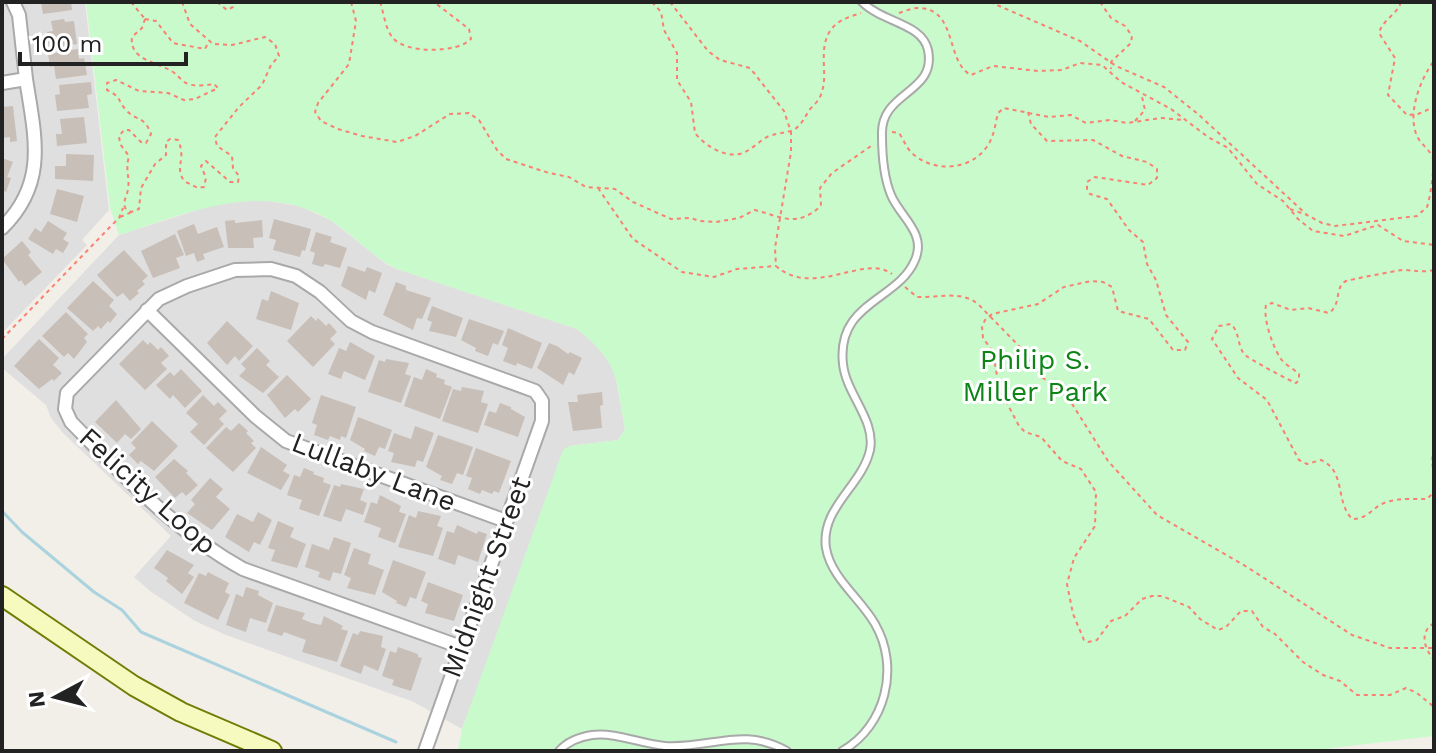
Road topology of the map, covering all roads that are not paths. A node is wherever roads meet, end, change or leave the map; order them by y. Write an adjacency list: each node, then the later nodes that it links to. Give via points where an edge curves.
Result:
1 (13, 2): 3 (street)
2 (862, 2): 15 (lane, via 871,12 912,29 929,53 918,85 886,111 882,136 890,192 918,246 915,262 857,316 843,353 847,378 869,429 870,448 831,517 826,547 833,567 880,633 888,681 875,718)
3 (26, 79): 4 (street); 5 (street, via 35,169 22,205)
4 (2, 83)
5 (2, 228)
6 (147, 310): 7 (street, Felicity Loop, via 169,292 215,275 252,268 283,272 309,283 351,321 372,332 530,388); 8 (street, Lullaby Lane, via 286,441); 10 (street, Felicity Loop, via 67,393 65,409 71,422 169,518 216,554 243,569)
7 (542, 401): 8 (street, Midnight Street, via 542,421)
8 (506, 521): 10 (street, Midnight Street)
9 (2, 596): 11 (main road, via 143,692)
10 (461, 647): 12 (street, Midnight Street)
11 (272, 751)
12 (425, 751)
13 (559, 751): 14 (lane, via 596,735 672,747 752,738)
14 (787, 751)
15 (842, 751)

